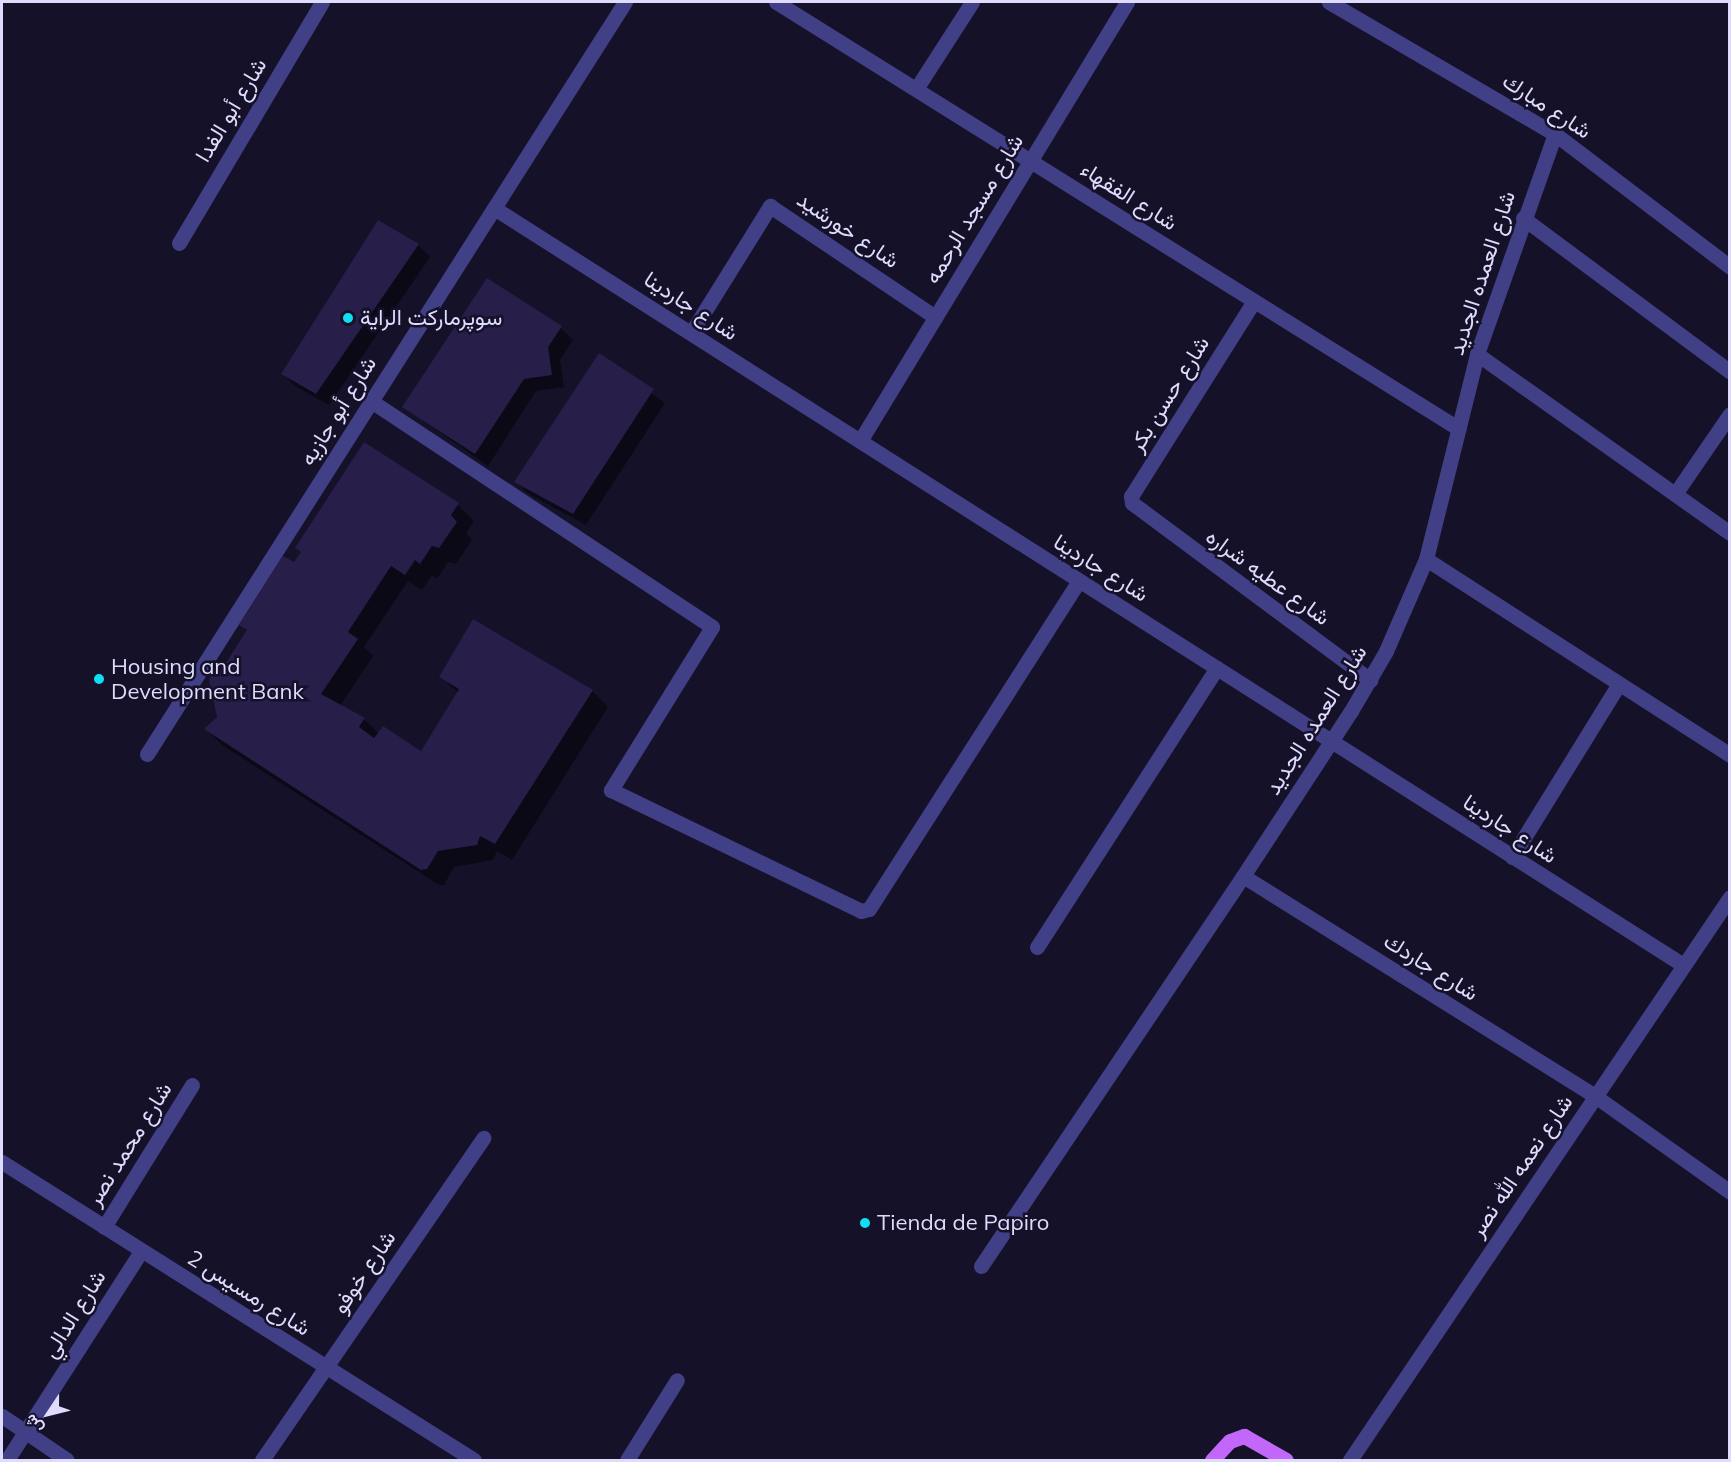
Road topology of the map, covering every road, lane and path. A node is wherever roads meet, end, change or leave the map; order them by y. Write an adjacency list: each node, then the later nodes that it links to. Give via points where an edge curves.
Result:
1 (322, 2): 12 (street, شارع أبو الفدا)
2 (625, 2): 10 (street, شارع أبو جازيه)
3 (776, 2): 7 (street, شارع الفقهاء)
4 (972, 2): 7 (street)
5 (1128, 2): 9 (street, شارع مسجد الرحمه)
6 (1329, 2): 8 (street, شارع مبارك)
7 (916, 89): 9 (street, شارع الفقهاء)
8 (1555, 134): 11 (street, شارع العمده الجديد); 13 (street, شارع مبارك)
9 (1030, 161): 14 (street, شارع الفقهاء); 15 (street, شارع مسجد الرحمه)
10 (494, 208): 16 (street, شارع جاردينا); 19 (street, شارع أبو جازيه)
11 (1523, 218): 17 (street, شارع العمده الجديد); 18 (street)
12 (179, 243)
13 (1730, 267)
14 (1254, 301): 21 (street, شارع الفقهاء); 24 (street, شارع حسن بكر, via 1131,496)
15 (935, 317): 16 (street, شارع خورشيد, via 770,206); 22 (street, شارع مسجد الرحمه)
16 (691, 333): 22 (street, شارع جاردينا)
17 (1477, 354): 21 (street, شارع العمده الجديد); 23 (street)
18 (1730, 372)
19 (371, 401): 27 (street, via 712,627 611,790 861,911 869,909); 32 (street, شارع أبو جازيه)
20 (1730, 414): 23 (street)
21 (1459, 429): 26 (street, شارع العمده الجديد)
22 (860, 441): 27 (street, شارع جاردينا)
23 (1675, 494): 25 (street)
24 (1139, 511): 29 (street, شارع عطيه شراره)
25 (1730, 533)
26 (1425, 559): 29 (street, شارع العمده الجديد, via 1401,621); 30 (street)
27 (1079, 581): 28 (street, شارع جاردينا)
28 (1217, 668): 31 (street, شارع جاردينا); 37 (street)
29 (1370, 680): 31 (street, شارع العمده الجديد)
30 (1619, 684): 33 (street); 34 (street)
31 (1332, 741): 34 (street, شارع جاردينا); 35 (street, شارع العمده الجديد)
32 (147, 754)
33 (1730, 755)
34 (1512, 857): 38 (street, شارع جاردينا)
35 (1243, 876): 40 (street, شارع جاردك); 46 (street, شارع العمده الجديد)
36 (1730, 897): 38 (street, شارع نعمه الله نصر)
37 (1037, 947)
38 (1683, 965): 40 (street, شارع نعمه الله نصر)
39 (192, 1085): 44 (street, شارع محمد نصر)
40 (1595, 1096): 43 (street, شارع جاردك); 58 (street, شارع نعمه الله نصر)
41 (483, 1138): 47 (street, شارع خوفو)
42 (2, 1162): 44 (street, شارع رمسيس 2)
43 (1729, 1190)
44 (104, 1227): 45 (street, شارع رمسيس 2)
45 (141, 1251): 47 (street, شارع رمسيس 2); 50 (street, شارع الدالي)
46 (981, 1266)
47 (325, 1368): 53 (street, شارع خوفو); 54 (street, شارع رمسيس 2)
48 (677, 1380): 55 (street)
49 (2, 1416): 50 (street)
50 (26, 1432): 51 (street, شارع الدالي); 52 (street)
51 (7, 1461)
52 (67, 1461)
53 (262, 1461)
54 (474, 1461)
55 (627, 1461)
56 (1212, 1461): 57 (main road, via 1230,1441 1245,1436)
57 (1286, 1461)
58 (1350, 1461)

